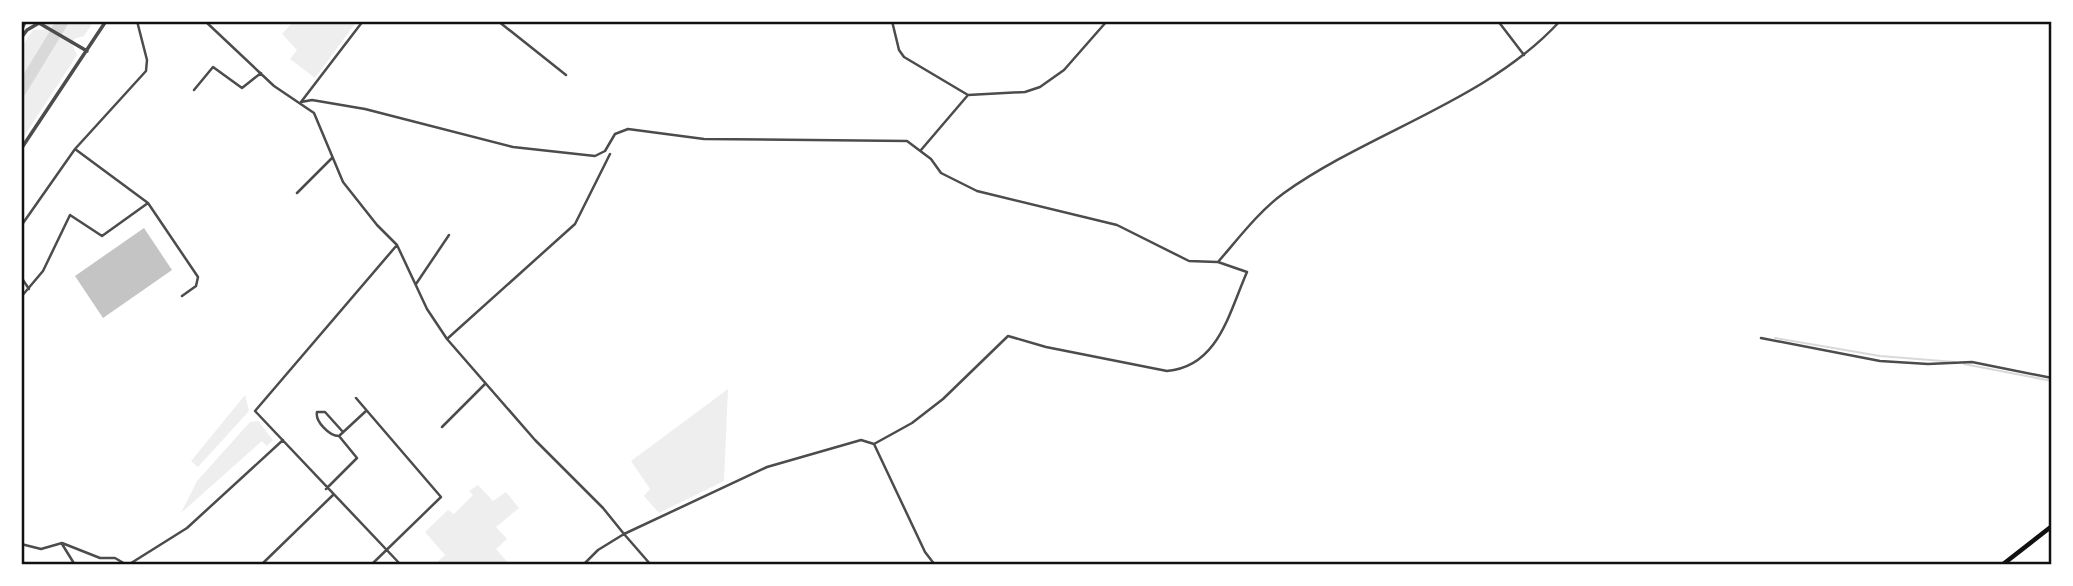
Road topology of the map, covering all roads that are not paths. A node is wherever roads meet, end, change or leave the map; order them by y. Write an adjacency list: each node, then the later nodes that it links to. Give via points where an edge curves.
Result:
1 (26, 21): 11 (street)
2 (106, 21): 13 (street)
3 (137, 21): 21 (street, via 147,60 145,71)
4 (205, 21): 15 (street)
5 (363, 21): 19 (street)
6 (498, 21): 16 (street)
7 (892, 21): 18 (street, via 904,57)
8 (1107, 21): 18 (street, via 1064,70 1040,87)
9 (1498, 21): 14 (street)
10 (1560, 21): 14 (street)
11 (21, 32)
12 (21, 38): 13 (street, via 39,23)
13 (87, 51): 20 (street)
14 (1524, 55): 30 (street, via 1283,194)
15 (261, 73): 17 (street, via 242,88 213,67); 19 (street)
16 (566, 75)
17 (194, 90)
18 (968, 95): 22 (street)
19 (301, 102): 22 (street, via 365,109 513,147 595,156 605,151 615,134 628,129 704,139 908,141); 24 (street, via 314,113)
20 (21, 149)
21 (75, 149): 26 (street); 27 (street)
22 (921, 150): 30 (street, via 941,173 977,191 1117,225 1189,261)
23 (610, 154): 37 (street, via 575,224)
24 (332, 159): 25 (street); 29 (street, via 357,201)
25 (297, 193)
26 (148, 202): 33 (street, via 102,236 70,215); 34 (street, via 198,277 196,286)
27 (21, 226)
28 (449, 236): 32 (street)
29 (397, 245): 32 (street); 45 (street, via 255,411)
30 (1217, 262): 46 (street, via 1247,272 1214,346 1200,361 1167,371 1008,336 943,399)
31 (21, 277): 33 (street)
32 (415, 284): 37 (street)
33 (30, 289): 35 (street)
34 (182, 296)
35 (21, 297)
36 (1761, 338): 38 (street, via 1880,361 1972,362)
37 (447, 339): 39 (street)
38 (2052, 378)
39 (485, 384): 42 (street); 50 (street)
40 (356, 398): 41 (street)
41 (366, 411): 43 (street); 53 (street, via 441,497)
42 (442, 427)
43 (343, 432): 44 (street); 44 (street, via 325,412 317,412 332,436)
44 (339, 436): 47 (street, via 357,458)
45 (283, 440): 47 (street); 55 (street, via 187,528)
46 (874, 444): 50 (street, via 861,440 767,467); 61 (street)
47 (326, 489): 48 (street)
48 (333, 495): 53 (street); 56 (street)
49 (2052, 526): 62 (main road)
50 (624, 534): 59 (street); 60 (street)
51 (62, 543): 52 (street, via 41,549); 54 (street); 55 (street)
52 (21, 544)
53 (388, 551): 57 (street); 58 (street)
54 (75, 565)
55 (128, 565)
56 (261, 565)
57 (371, 565)
58 (401, 565)
59 (583, 565)
60 (650, 565)
61 (935, 565)
62 (2002, 565)

